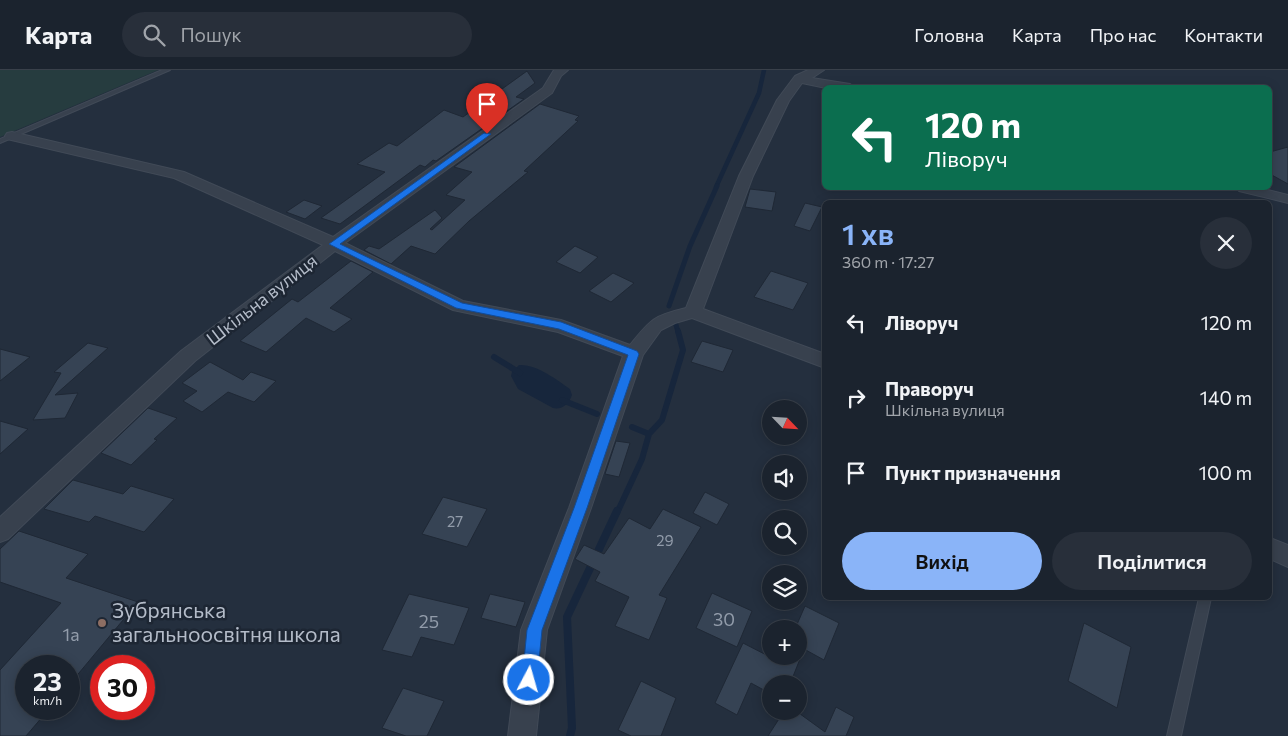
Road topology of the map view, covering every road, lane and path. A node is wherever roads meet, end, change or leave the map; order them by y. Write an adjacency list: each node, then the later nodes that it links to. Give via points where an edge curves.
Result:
1 (167, 70): 6 (lane)
2 (818, 70): 4 (street)
3 (554, 71): 9 (street, Шкільна вулиця, via 548,90)
4 (799, 79): 5 (street); 10 (street, via 783,100 746,176)
5 (833, 85)
6 (6, 139): 9 (street, via 179,175)
7 (1252, 190): 8 (street)
8 (1288, 199)
9 (334, 244): 11 (street, via 459,306 561,326); 13 (street, Шкільна вулиця, via 188,356)
10 (693, 312): 11 (street, via 669,318 655,326); 12 (street)
11 (634, 354): 17 (street, via 534,630)
12 (822, 360)
13 (0, 532)
14 (1272, 549): 15 (street)
15 (1288, 556)
16 (1205, 600): 18 (lane)
17 (522, 736)
18 (1174, 736)

